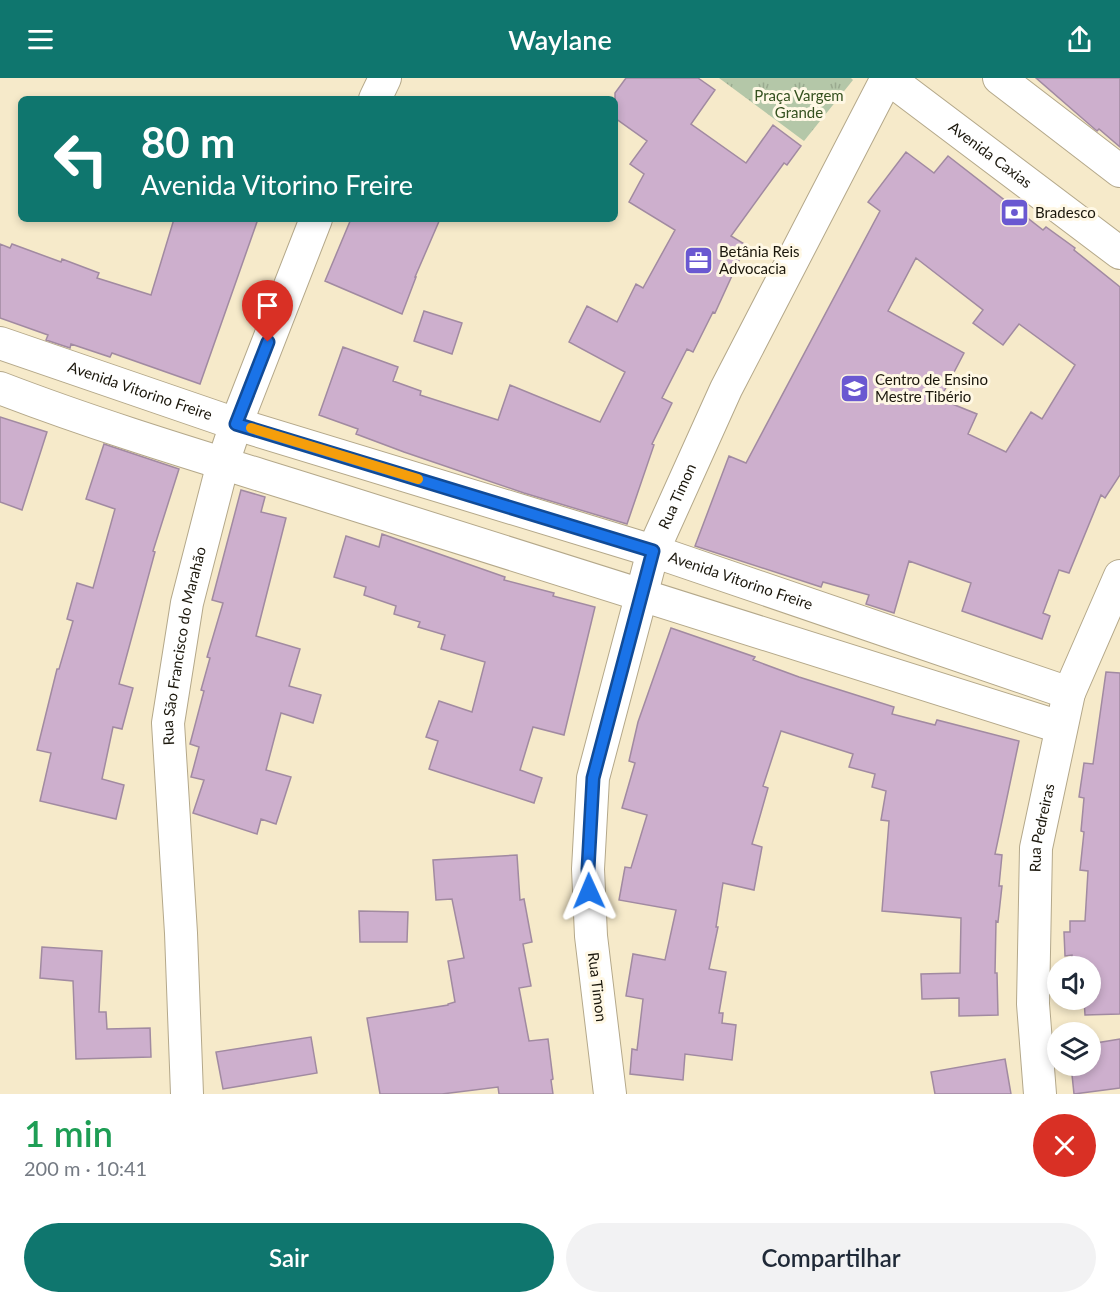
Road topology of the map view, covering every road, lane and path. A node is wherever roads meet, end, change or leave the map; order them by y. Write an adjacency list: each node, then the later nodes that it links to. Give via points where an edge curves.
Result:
1 (386, 78): 4 (street)
2 (888, 78): 7 (street, Avenida Caxias); 12 (street, Rua Timon, via 726,389)
3 (999, 78): 5 (street)
4 (377, 96)
5 (1120, 171)
6 (315, 222): 10 (street, Rua São Francisco do Marahão)
7 (1120, 253)
8 (0, 343): 10 (street, Avenida Vitorino Freire)
9 (0, 388): 11 (street, via 76,417)
10 (236, 424): 11 (street, Rua São Francisco do Marahão); 12 (street, Avenida Vitorino Freire)
11 (223, 463): 14 (street); 17 (street, Rua São Francisco do Marahão, via 186,603 168,723)
12 (653, 551): 14 (street, Rua Timon); 15 (street, Avenida Vitorino Freire)
13 (1120, 576): 15 (street, Rua Pedreiras)
14 (641, 597): 16 (street); 18 (street, Rua Timon, via 593,778 588,869 591,936)
15 (1069, 693): 16 (street, Rua Pedreiras)
16 (1060, 728): 19 (street, Rua Pedreiras, via 1036,848 1034,1004)
17 (187, 1094)
18 (610, 1094)
19 (1040, 1094)

